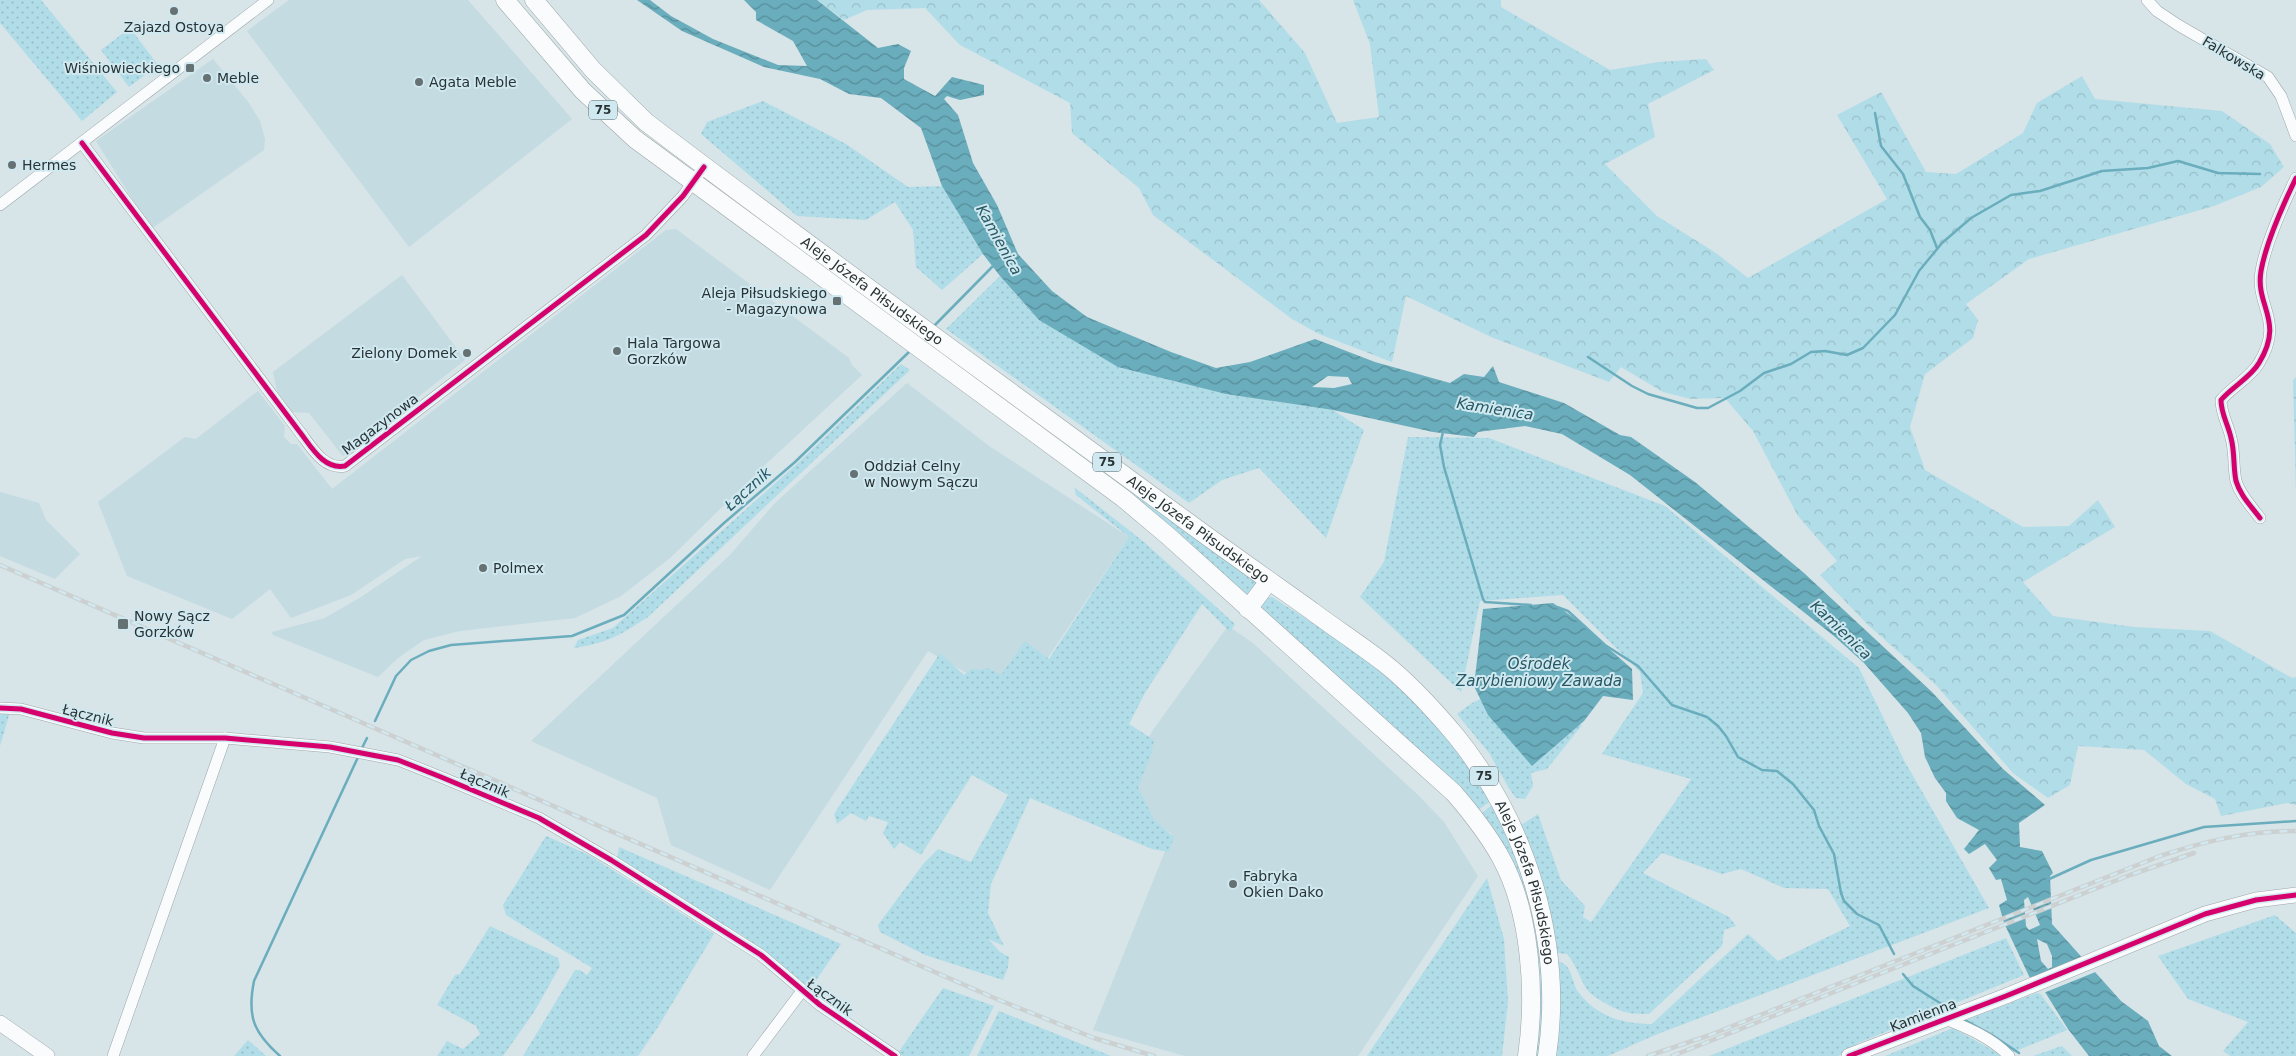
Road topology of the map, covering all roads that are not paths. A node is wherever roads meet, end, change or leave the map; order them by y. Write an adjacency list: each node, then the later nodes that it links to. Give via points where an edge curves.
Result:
1 (268, 0): 6 (street)
2 (534, 0): 7 (main road, Aleje Józefa Piłsudskiego / 75, via 593,70 646,122)
3 (2147, 0): 5 (street, Falkowska, via 2157,12 2178,26 2268,77 2281,96)
4 (515, 3): 9 (main road, Aleje Józefa Piłsudskiego / 75, via 589,97 635,139)
5 (2296, 136)
6 (82, 143): 9 (street, Magazynowa, via 299,431 325,462 335,468 344,466 646,236); 11 (street)
7 (704, 166): 9 (street, Magazynowa); 10 (main road, Aleje Józefa Piłsudskiego / 75)
8 (2296, 178): 13 (street, via 2261,271 2261,288 2271,327 2268,343 2259,364 2221,400 2223,418 2234,450 2239,489)
9 (693, 182): 12 (main road, Aleje Józefa Piłsudskiego / 75)
10 (748, 199): 12 (main road); 14 (main road, Aleje Józefa Piłsudskiego / 75)
11 (0, 205)
12 (737, 214): 15 (main road, Aleje Józefa Piłsudskiego / 75, via 1123,498)
13 (2260, 518)
14 (1270, 581): 15 (main road); 27 (main road, Aleje Józefa Piłsudskiego / 75, via 1386,665 1420,697 1461,743 1497,798 1521,848 1541,916 1552,996)
15 (1248, 608): 26 (main road, Aleje Józefa Piłsudskiego / 75, via 1454,793 1492,840 1510,879 1525,935 1531,994)
16 (0, 708): 17 (street, Łącznik, via 22,709 112,733 144,738)
17 (224, 738): 19 (street, Łącznik, via 330,747 398,760 539,818 761,955); 23 (street)
18 (2296, 895): 20 (street, Kamienna, via 2256,900 2205,914)
19 (802, 991): 24 (street); 25 (street, Łącznik)
20 (1945, 1019): 28 (street, Kamienna); 29 (street, via 2000,1047)
21 (0, 1023): 22 (street)
22 (47, 1056)
23 (113, 1056)
24 (753, 1056)
25 (895, 1056)
26 (1527, 1056)
27 (1547, 1056)
28 (1849, 1056)
29 (2009, 1056)

